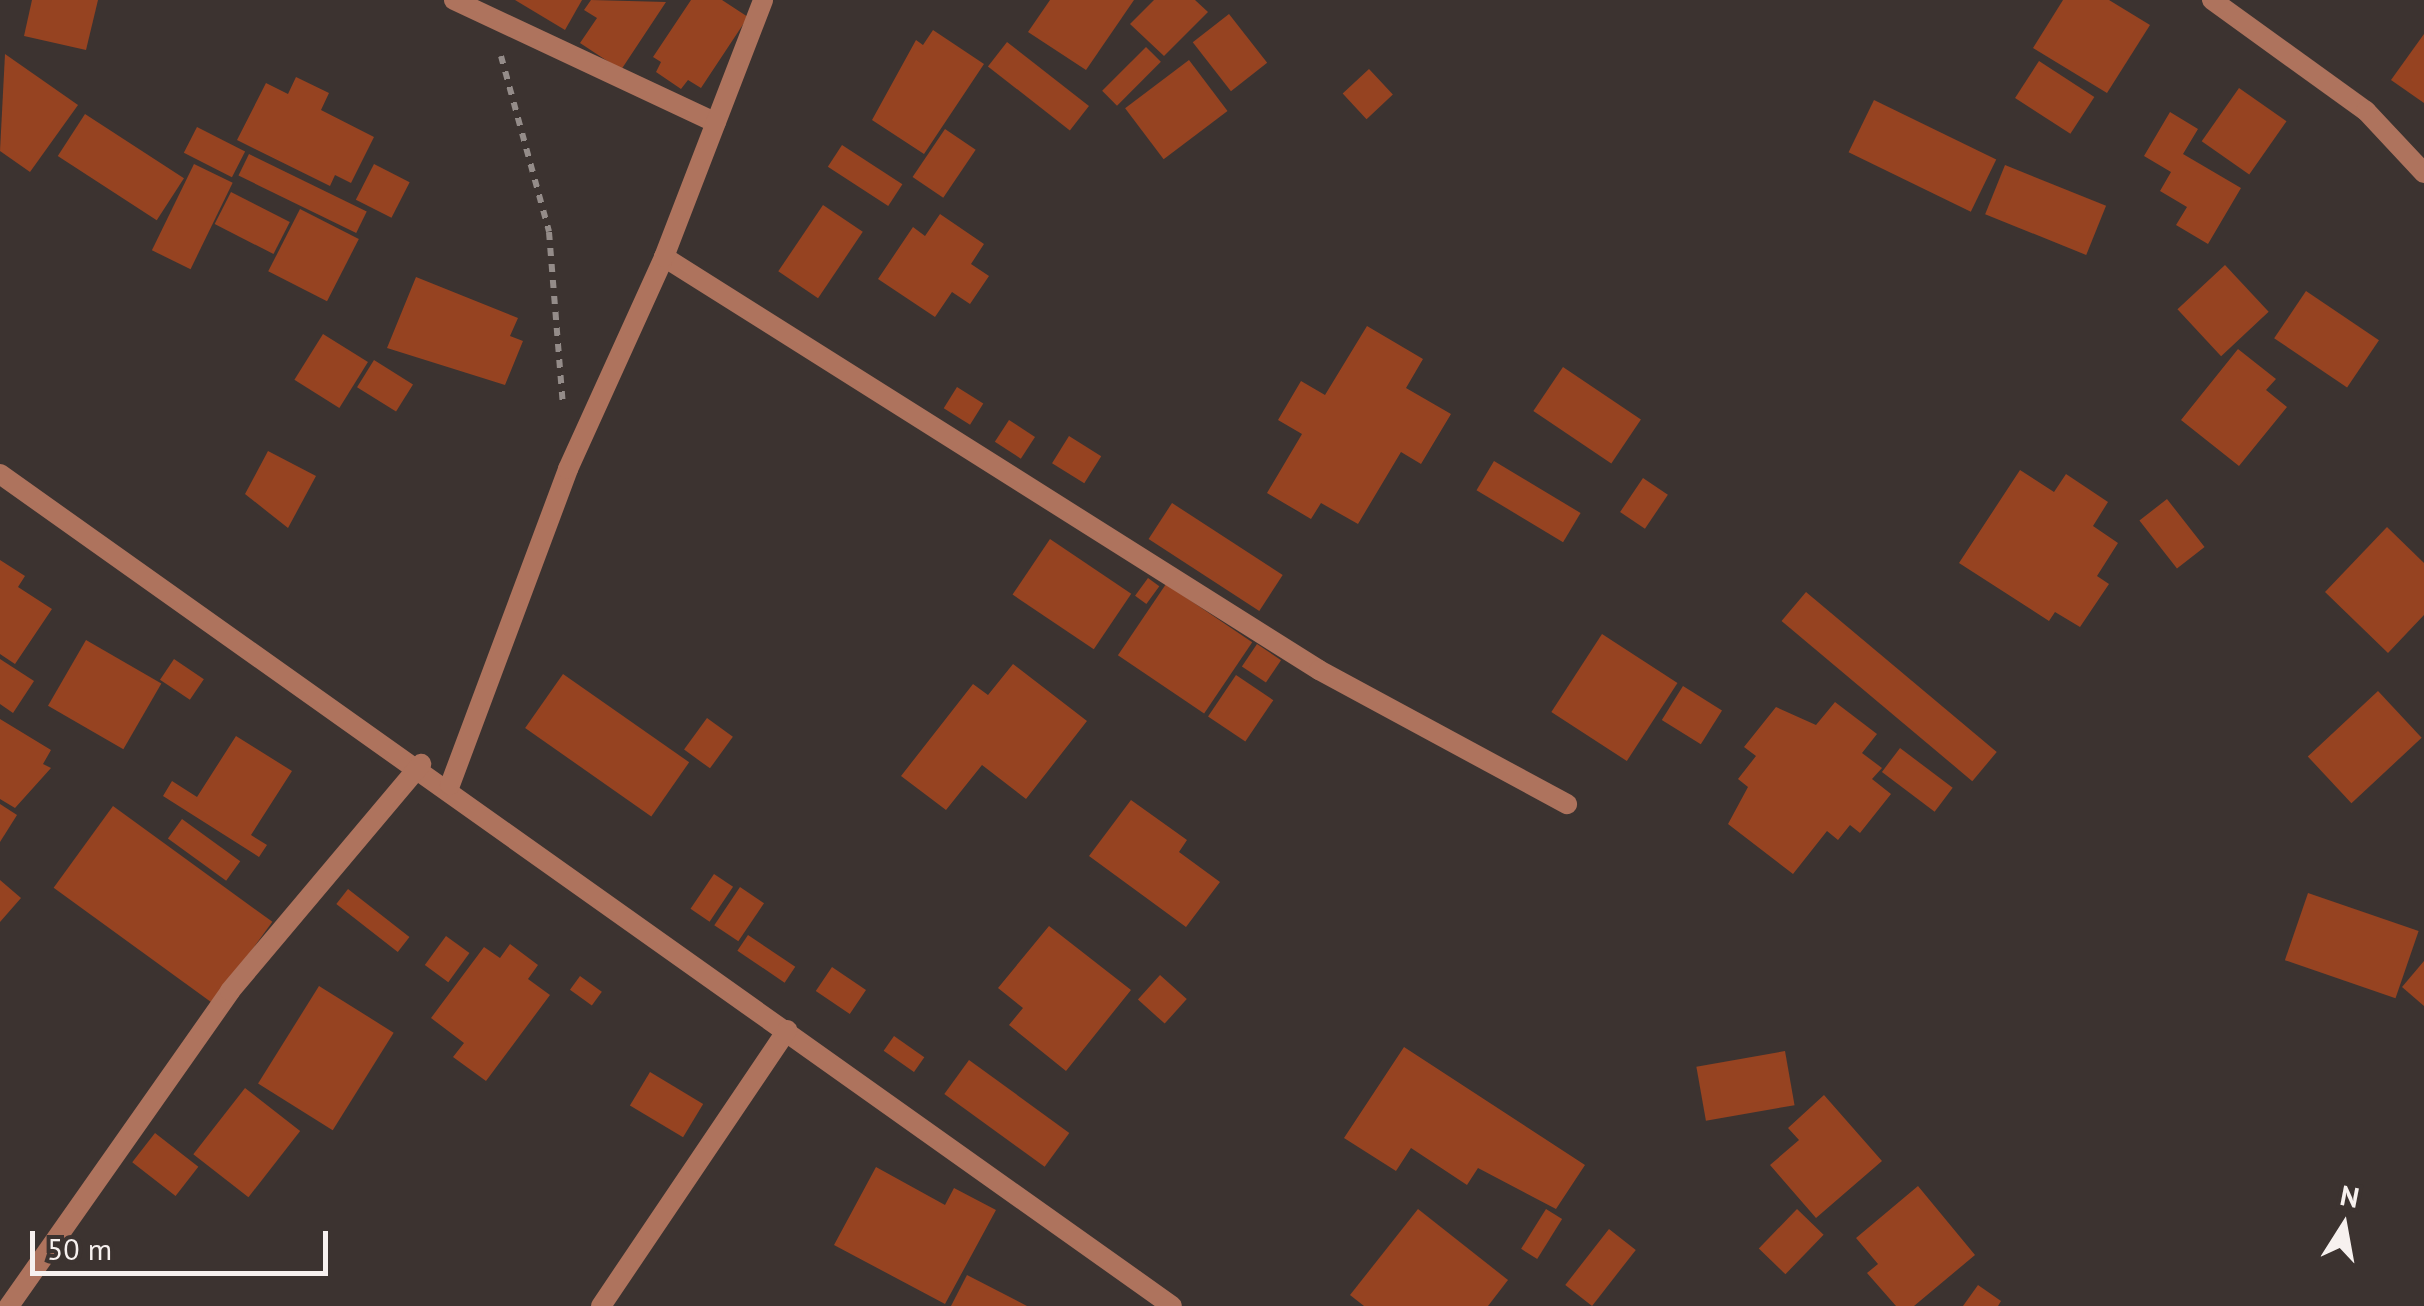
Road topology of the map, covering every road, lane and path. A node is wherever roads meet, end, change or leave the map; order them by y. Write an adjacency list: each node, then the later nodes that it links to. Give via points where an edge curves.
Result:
1 (454, 0): 4 (street)
2 (763, 0): 5 (street)
3 (2212, 0): 6 (street, via 2366,111)
4 (484, 12): 5 (street); 8 (path, via 550,232)
5 (716, 123): 7 (street)
6 (2424, 173)
7 (664, 258): 8 (street); 12 (street, via 1318,670)
8 (568, 469): 11 (street)
9 (0, 474): 10 (street)
10 (420, 764): 11 (street); 14 (street, via 230,991)
11 (450, 785): 13 (street)
12 (1567, 804)
13 (787, 1030): 15 (street); 16 (street)
14 (9, 1306)
15 (601, 1306)
16 (1172, 1306)

